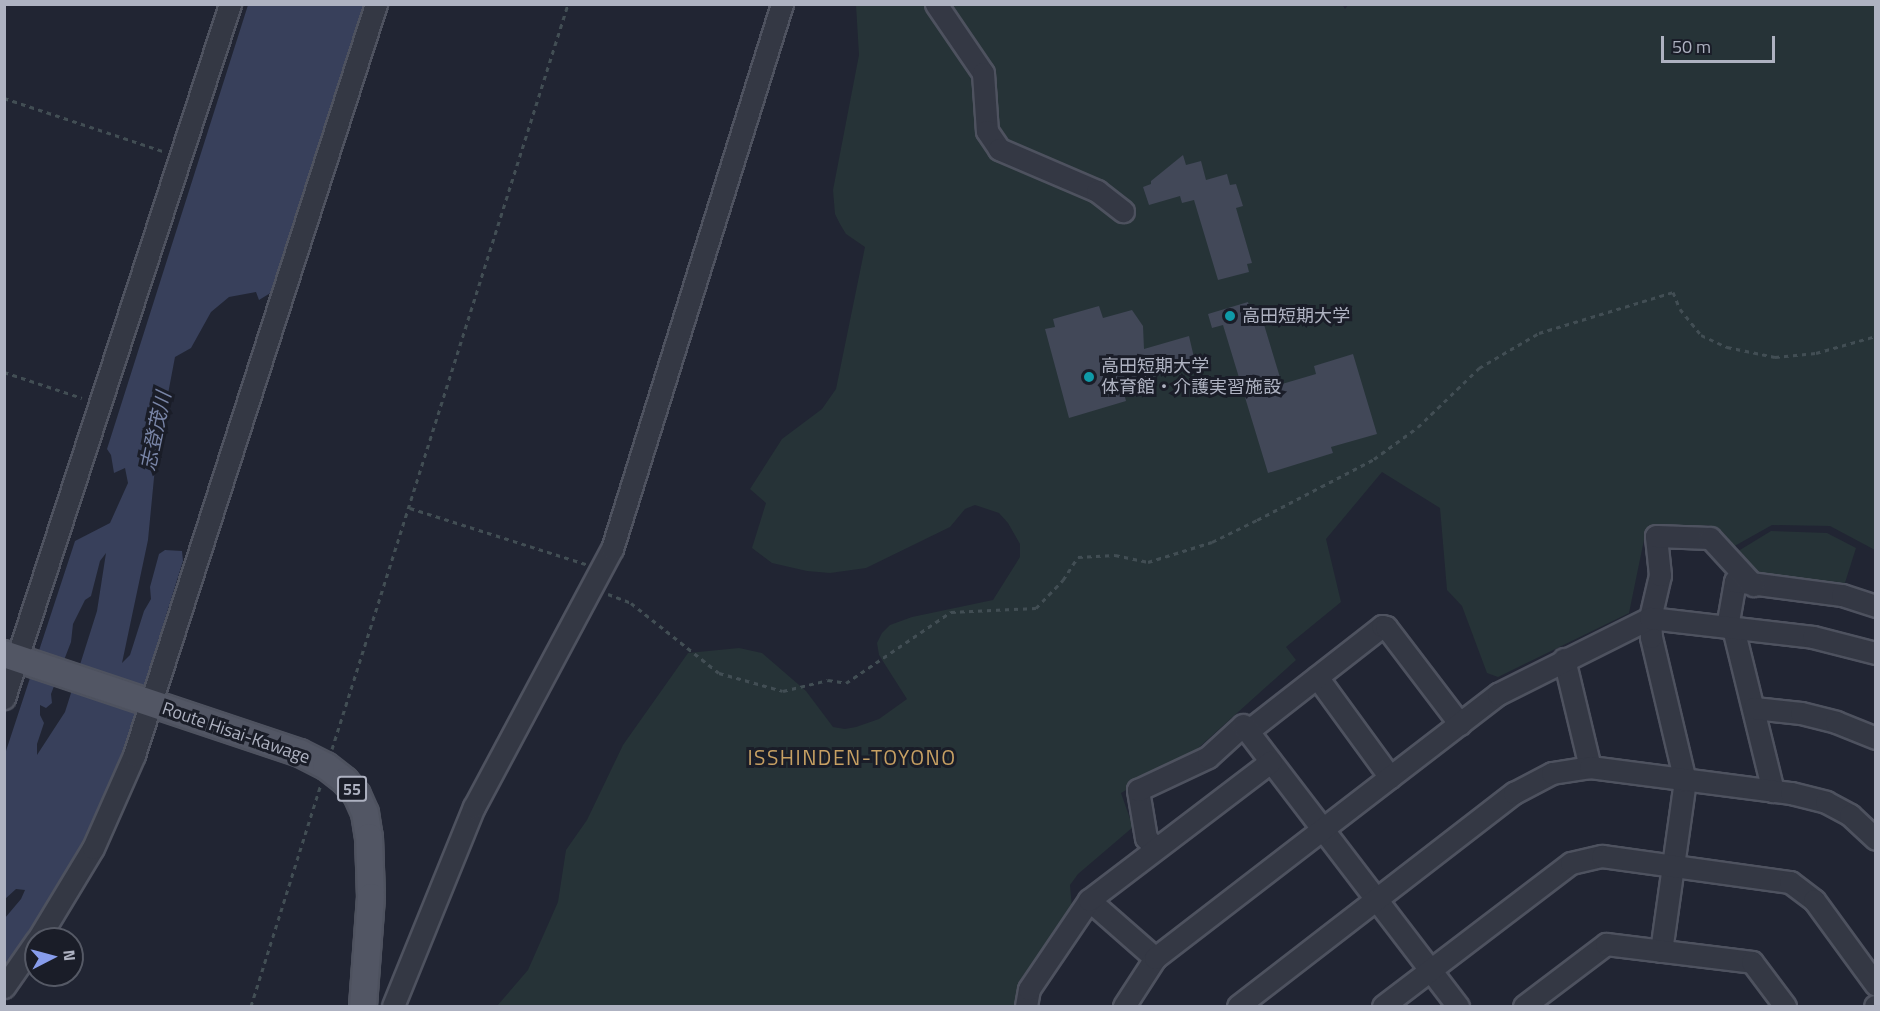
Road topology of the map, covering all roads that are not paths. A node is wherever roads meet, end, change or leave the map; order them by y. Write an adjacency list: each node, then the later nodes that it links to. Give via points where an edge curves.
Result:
1 (230, 4): 11 (street)
2 (376, 4): 15 (street)
3 (782, 4): 40 (street, via 615,538 474,807)
4 (936, 4): 5 (street, via 982,73 987,131 999,149 1097,191)
5 (1123, 211)
6 (1752, 585): 7 (street, via 1842,595); 8 (street, via 1710,538 1656,536 1660,575); 9 (street, via 1735,581)
7 (1875, 606)
8 (1650, 618): 9 (street); 12 (street); 23 (street, via 1651,637)
9 (1730, 628): 10 (street, via 1813,637); 16 (street)
10 (1875, 652)
11 (14, 658): 14 (street); 15 (main road, Route Hisai-Kawage / 55)
12 (1564, 659): 17 (street, via 1498,694); 21 (street)
13 (1317, 677): 17 (street, via 1382,626 1386,627); 18 (street); 22 (street)
14 (4, 698)
15 (150, 703): 31 (street, via 134,755 93,848); 39 (main road, Route Hisai-Kawage / 55, via 300,753 326,766 357,795 369,837 371,897)
16 (1754, 708): 19 (street, via 1836,722); 24 (street)
17 (1460, 724): 22 (street)
18 (1249, 730): 20 (street); 27 (street, via 1243,725 1208,757 1138,790 1146,838)
19 (1875, 738)
20 (1270, 762): 25 (street); 27 (street)
21 (1590, 767): 23 (street); 30 (street, via 1551,773 1514,793)
22 (1390, 777): 25 (street)
23 (1685, 781): 24 (street); 28 (street)
24 (1773, 791): 26 (street, via 1827,802 1850,815)
25 (1323, 830): 30 (street); 33 (street)
26 (1875, 839)
27 (1156, 848): 29 (street)
28 (1673, 867): 32 (street); 35 (street, via 1602,856 1571,863); 36 (street, via 1790,882 1814,900)
29 (1089, 900): 33 (street); 41 (street, via 1029,988)
30 (1378, 900): 35 (street); 38 (street)
31 (45, 927)
32 (1661, 951): 45 (street, via 1606,944); 46 (street, via 1752,962)
33 (1155, 957): 42 (street)
34 (24, 959): 37 (street)
35 (1430, 970): 43 (street); 44 (street)
36 (1875, 984)
37 (4, 987)
38 (1251, 1003)
39 (363, 1006)
40 (393, 1006)
41 (1026, 1006)
42 (1124, 1006)
43 (1383, 1006)
44 (1458, 1006)
45 (1524, 1006)
46 (1785, 1006)

